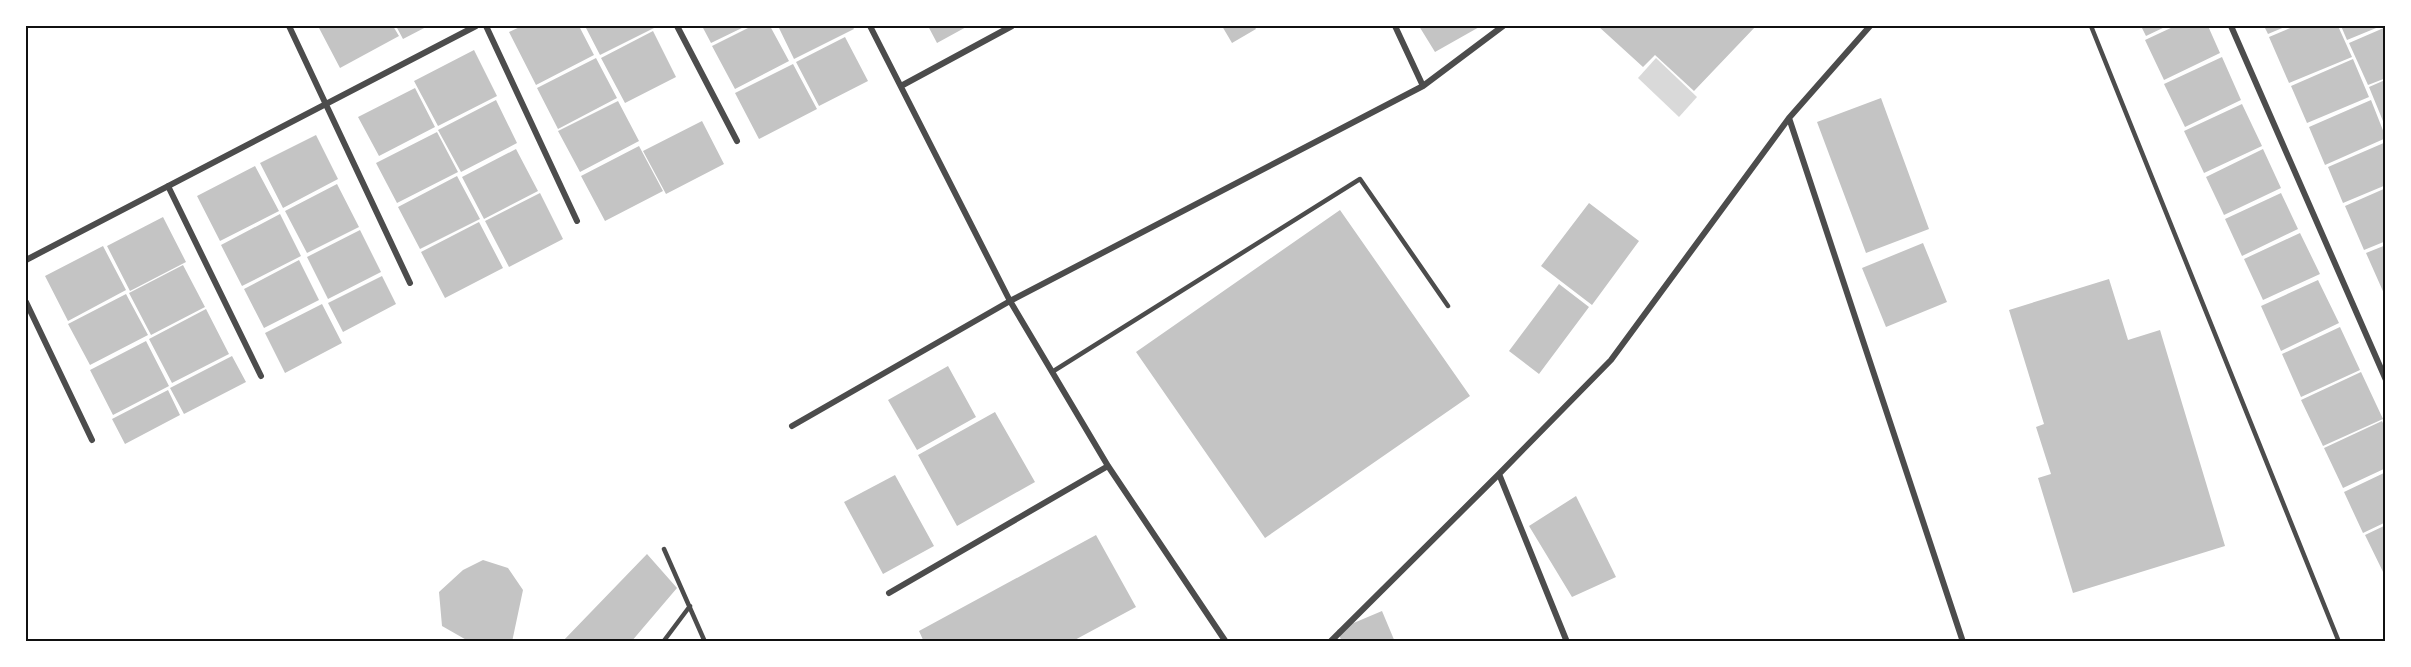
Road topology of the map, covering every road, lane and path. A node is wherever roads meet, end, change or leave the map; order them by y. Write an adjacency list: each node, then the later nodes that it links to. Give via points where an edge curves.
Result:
1 (289, 26): 14 (street)
2 (476, 26): 14 (street)
3 (486, 26): 18 (street)
4 (677, 26): 16 (street)
5 (870, 26): 12 (street)
6 (1012, 26): 12 (street)
7 (1395, 26): 13 (street)
8 (1503, 26): 13 (street)
9 (1870, 26): 15 (street)
10 (2091, 26): 40 (lane)
11 (2231, 26): 26 (street)
12 (901, 86): 21 (street)
13 (1423, 86): 21 (street)
14 (326, 103): 17 (street); 20 (street)
15 (1789, 118): 30 (street, via 1611,360); 39 (street)
16 (737, 141)
17 (168, 186): 19 (street); 25 (street)
18 (577, 221)
19 (26, 260)
20 (410, 283)
21 (1010, 301): 24 (street); 27 (street)
22 (26, 303): 28 (street)
23 (1448, 306): 24 (lane, via 1360,179)
24 (1052, 372): 29 (street)
25 (261, 376)
26 (2385, 380)
27 (792, 426)
28 (92, 440)
29 (1108, 466): 32 (street); 36 (street)
30 (1499, 474): 37 (street); 38 (street)
31 (664, 549): 33 (lane)
32 (889, 593)
33 (690, 606): 34 (lane); 35 (lane)
34 (663, 642)
35 (705, 642)
36 (1226, 642)
37 (1330, 642)
38 (1567, 642)
39 (1963, 642)
40 (2339, 642)

